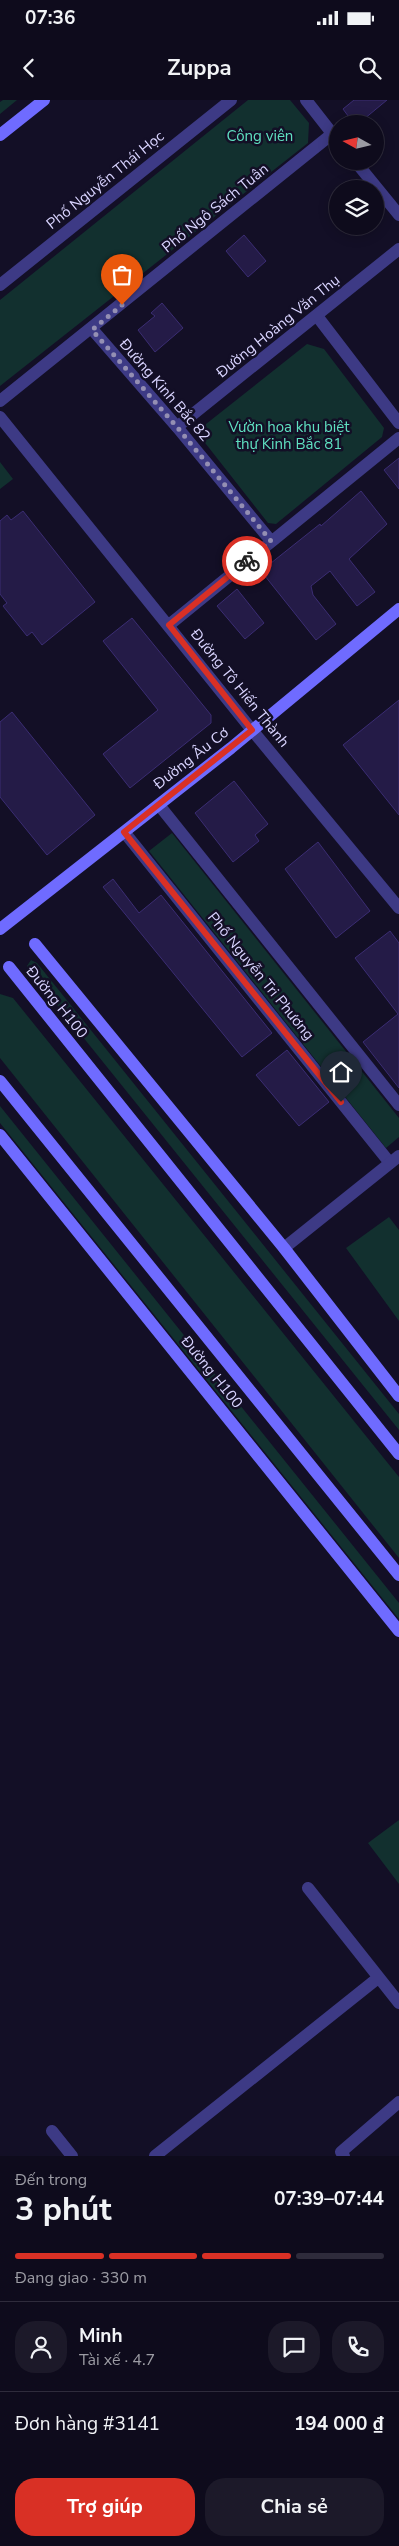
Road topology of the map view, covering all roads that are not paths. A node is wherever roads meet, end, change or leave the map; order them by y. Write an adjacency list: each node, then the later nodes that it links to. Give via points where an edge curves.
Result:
1 (44, 100): 5 (main road)
2 (231, 100): 10 (street, Phố Nguyễn Thái Học)
3 (306, 100): 4 (street)
4 (329, 129)
5 (0, 135)
6 (329, 142): 12 (street, Phố Ngô Sách Tuân)
7 (362, 170): 8 (street)
8 (399, 215)
9 (399, 249): 11 (street, Đường Hoàng Văn Thụ)
10 (0, 285)
11 (317, 316): 15 (street); 16 (street, Đường Hoàng Văn Thụ)
12 (92, 330): 13 (street, Phố Ngô Sách Tuân); 16 (street, Đường Kinh Bắc 82)
13 (0, 401)
14 (0, 417): 20 (street, Đường Tô Hiến Thành)
15 (399, 423)
16 (177, 427): 18 (street, Đường Kinh Bắc 82)
17 (399, 438): 18 (street)
18 (271, 541): 20 (street)
19 (399, 609): 21 (main road, Đường Âu Cơ)
20 (169, 625): 21 (street, Đường Tô Hiến Thành)
21 (252, 730): 22 (main road, Đường Âu Cơ); 24 (street, Đường Tô Hiến Thành)
22 (159, 805): 23 (main road, Đường Âu Cơ); 29 (street, Phố Nguyễn Tri Phương)
23 (124, 832): 25 (main road, Đường Âu Cơ); 31 (street, Phố Nguyễn Tri Phương)
24 (399, 908)
25 (0, 929)
26 (35, 944): 32 (main road, Đường H100)
27 (9, 968): 34 (main road, Đường H100)
28 (0, 1081): 35 (main road, Đường H100)
29 (399, 1105)
30 (0, 1134): 36 (main road, Đường H100)
31 (395, 1160): 32 (street)
32 (284, 1248): 33 (main road, Đường H100)
33 (399, 1396)
34 (399, 1454)
35 (399, 1575)
36 (399, 1631)
37 (308, 1888): 38 (street)
38 (378, 1978): 39 (street); 44 (street)
39 (399, 2004)
40 (399, 2102): 42 (street)
41 (52, 2131): 43 (street)
42 (340, 2155)
43 (72, 2156)
44 (155, 2156)

